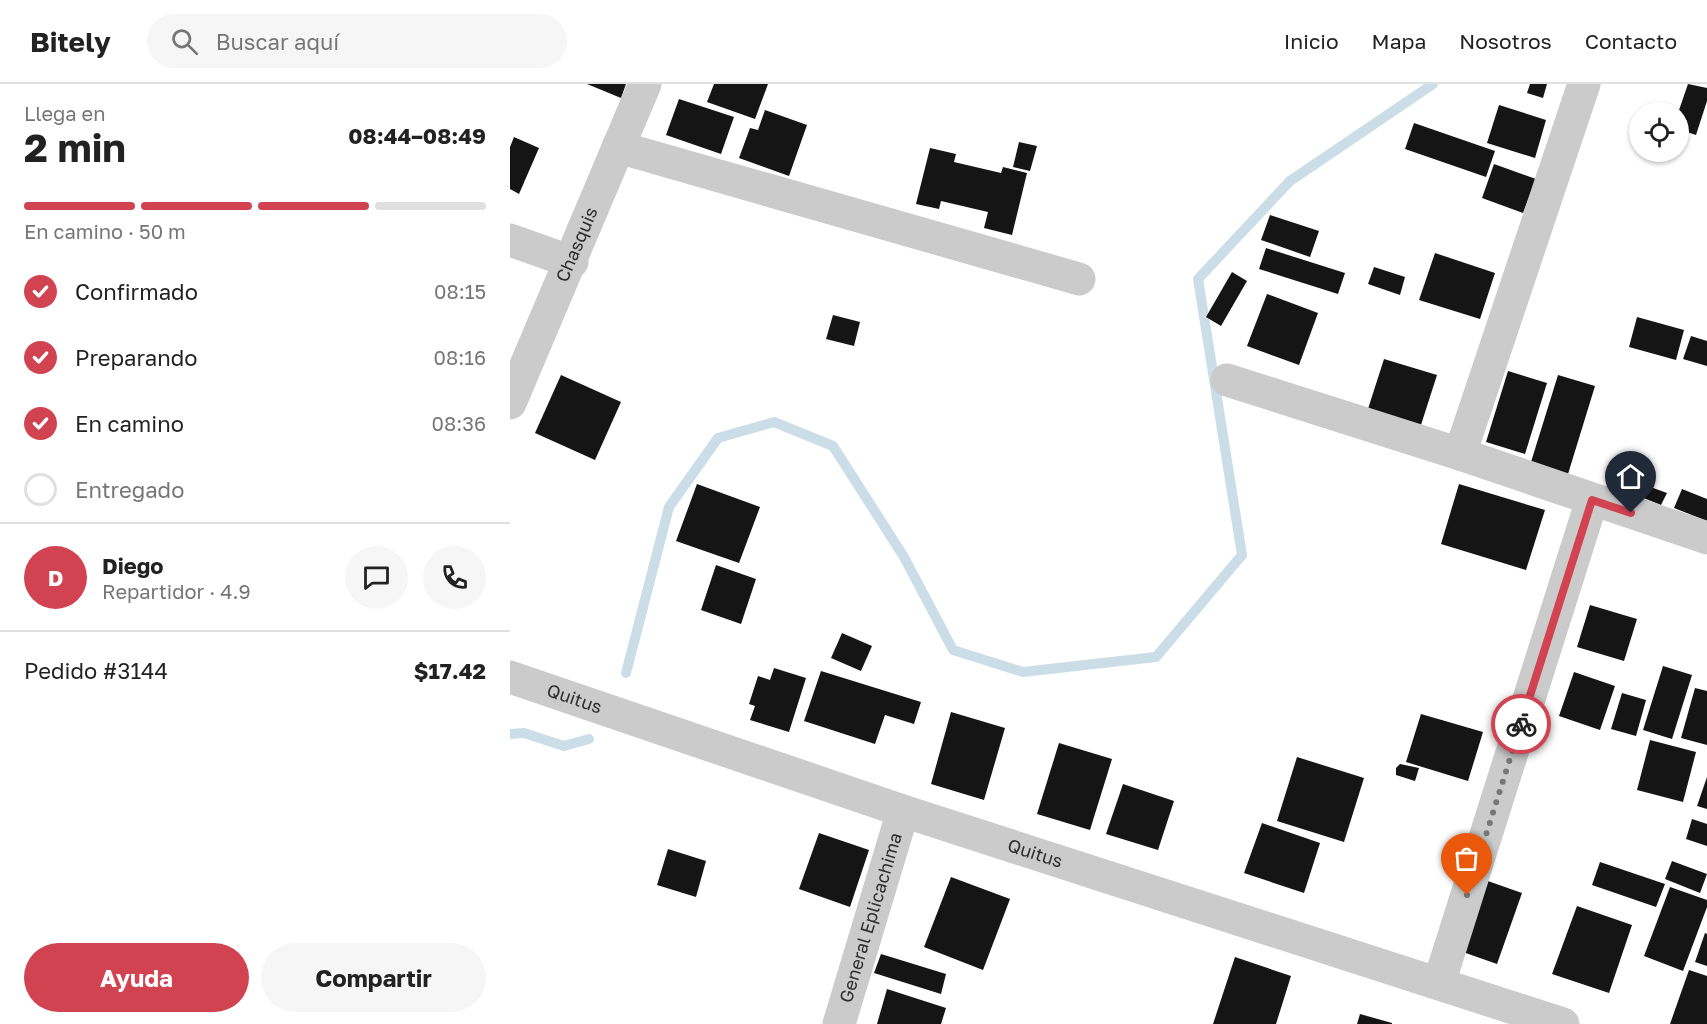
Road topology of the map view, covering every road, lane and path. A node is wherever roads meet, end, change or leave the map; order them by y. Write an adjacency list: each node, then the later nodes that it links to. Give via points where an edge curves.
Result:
1 (645, 84): 3 (street, Chasquis)
2 (1584, 84): 9 (street)
3 (618, 147): 5 (street, Chasquis); 6 (street)
4 (510, 240): 5 (street)
5 (572, 262): 8 (street, Chasquis)
6 (1079, 279)
7 (1227, 380): 9 (street)
8 (510, 403)
9 (1460, 454): 10 (street)
10 (1592, 500): 11 (street); 14 (street)
11 (1707, 538)
12 (510, 677): 13 (street, Quitus)
13 (903, 811): 14 (street, Quitus); 15 (street, General Eplicachima)
14 (1439, 982): 16 (street, Quitus)
15 (839, 1024)
16 (1563, 1024)

